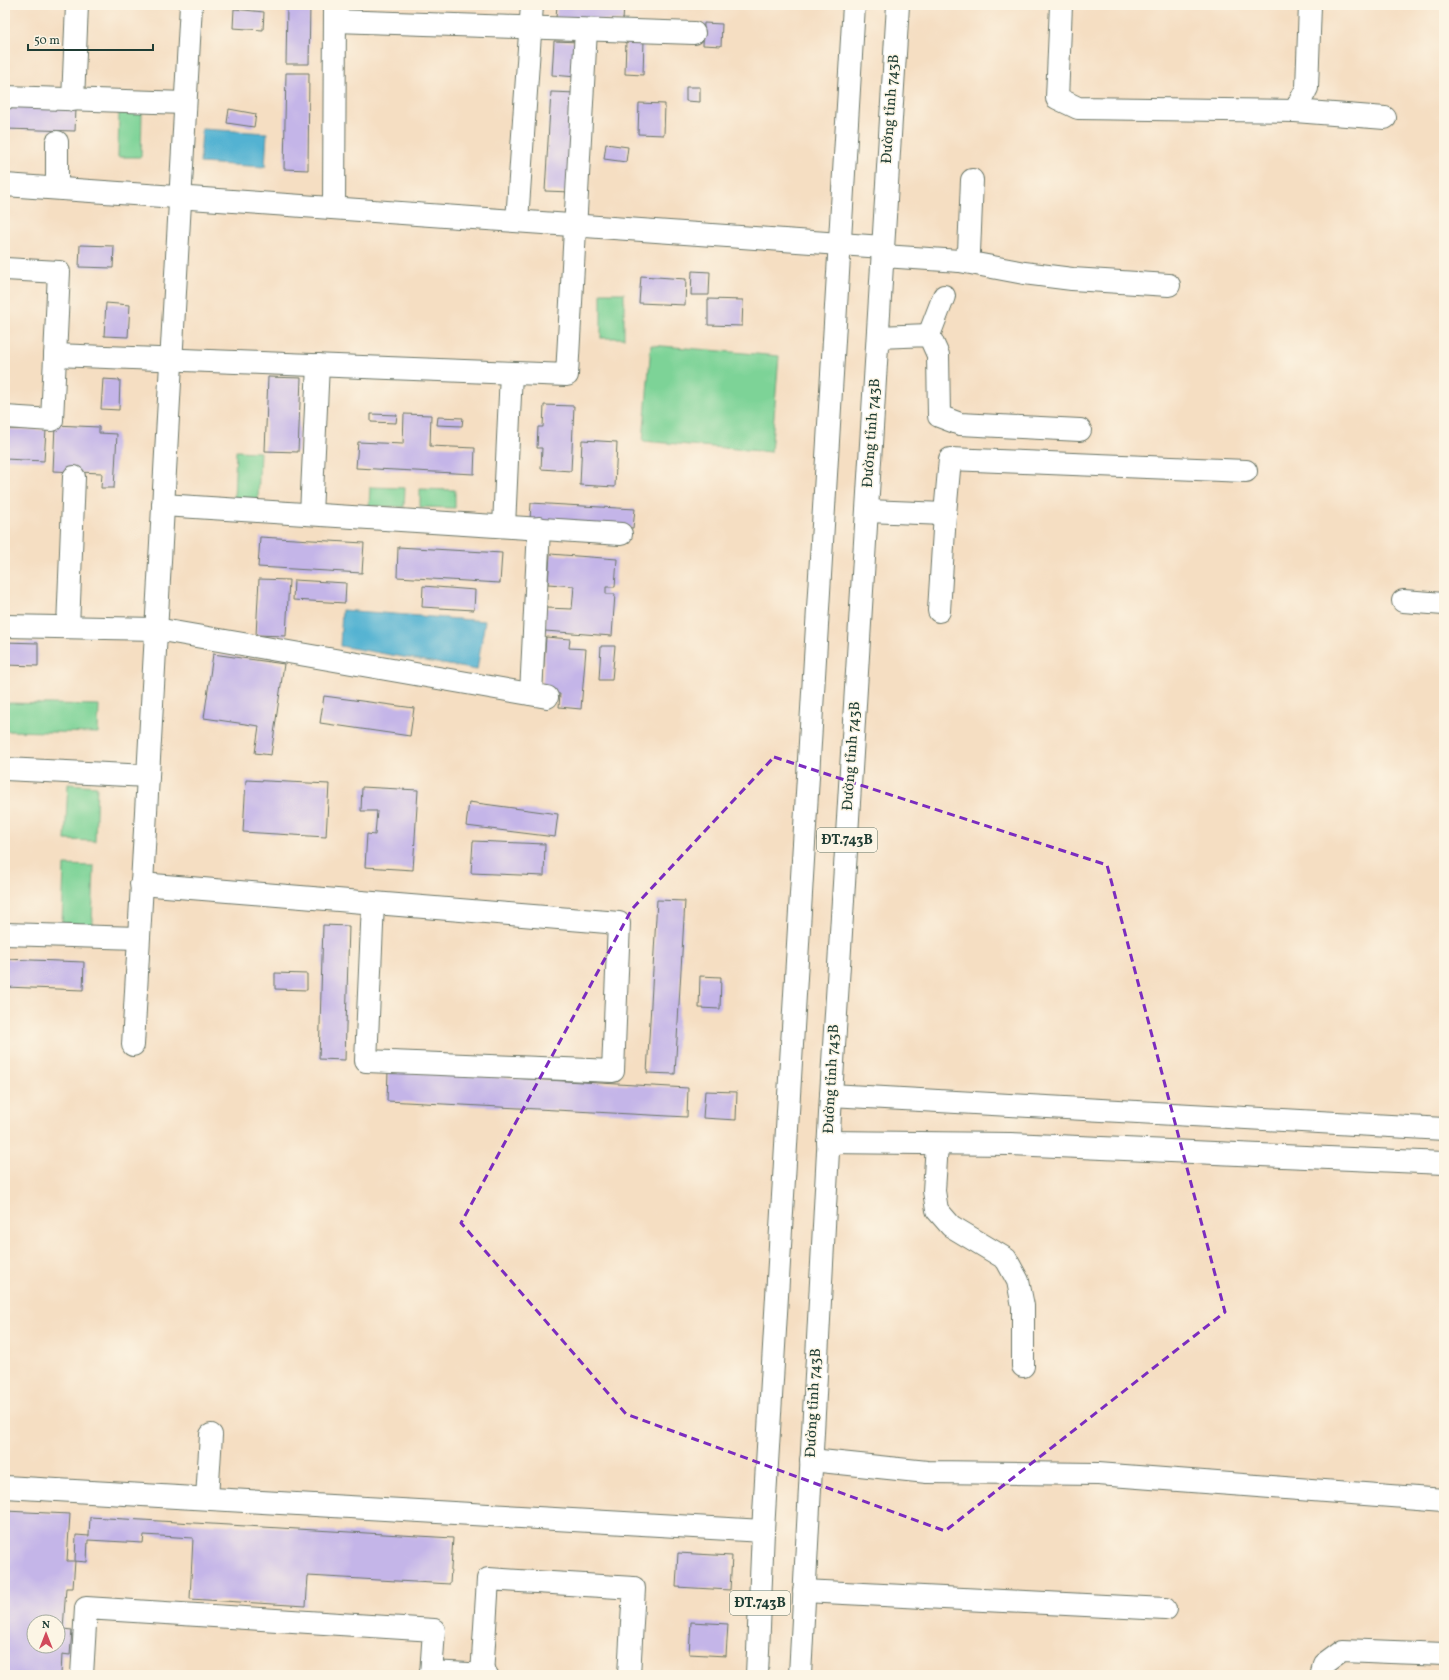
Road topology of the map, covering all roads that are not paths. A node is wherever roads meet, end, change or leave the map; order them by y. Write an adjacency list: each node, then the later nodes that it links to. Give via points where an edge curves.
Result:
1 (77, 5): 13 (main road)
2 (191, 5): 14 (main road)
3 (532, 5): 9 (main road)
4 (854, 5): 25 (main road, ĐT.743B)
5 (898, 5): 26 (main road, Đường tỉnh 743B / ĐT.743B)
6 (1061, 5): 15 (main road, via 1057,98 1078,108)
7 (1310, 5): 15 (main road, via 1307,88)
8 (335, 13): 9 (main road); 22 (main road)
9 (530, 28): 10 (main road); 23 (main road)
10 (586, 30): 11 (main road); 24 (main road)
11 (694, 33)
12 (5, 97): 13 (main road)
13 (73, 100): 14 (main road)
14 (185, 103): 21 (main road)
15 (1295, 111): 16 (main road)
16 (1385, 118)
17 (57, 142): 20 (main road)
18 (972, 180): 27 (main road, via 969,252)
19 (5, 185): 20 (main road)
20 (57, 188): 21 (main road)
21 (180, 197): 22 (main road); 34 (main road)
22 (334, 208): 23 (main road)
23 (517, 221): 24 (main road)
24 (576, 225): 25 (main road); 36 (main road, via 567,375)
25 (840, 244): 26 (main road); 74 (main road, ĐT.743B)
26 (883, 251): 27 (main road); 32 (main road, Đường tỉnh 743B / ĐT.743B)
27 (960, 261): 29 (main road, via 1072,279)
28 (5, 269): 33 (main road, via 59,272)
29 (1169, 285)
30 (944, 296): 31 (main road)
31 (929, 335): 32 (main road); 38 (main road, via 938,355 939,416 960,424)
32 (878, 338): 42 (main road, Đường tỉnh 743B / ĐT.743B)
33 (55, 355): 34 (main road); 37 (main road, via 52,420)
34 (171, 359): 35 (main road); 41 (main road)
35 (318, 365): 36 (main road); 43 (main road)
36 (511, 373): 45 (main road)
37 (5, 418)
38 (1080, 430)
39 (1246, 471): 44 (main road, via 950,459)
40 (74, 477): 52 (main road)
41 (163, 505): 43 (main road); 53 (main road)
42 (867, 511): 44 (main road); 61 (main road, Đường tỉnh 743B / ĐT.743B)
43 (311, 514): 45 (main road)
44 (945, 514): 50 (main road)
45 (504, 526): 46 (main road)
46 (539, 528): 47 (main road); 53 (main road, via 539,696)
47 (621, 534)
48 (1403, 601): 49 (main road)
49 (1444, 604)
50 (939, 611)
51 (5, 626): 52 (main road)
52 (68, 627): 53 (main road)
53 (156, 629): 55 (main road)
54 (5, 769): 55 (main road)
55 (148, 776): 56 (main road)
56 (141, 884): 57 (main road); 59 (main road)
57 (373, 903): 57 (main road, via 366,1061 613,1071 619,923)
58 (5, 934): 59 (main road)
59 (138, 938): 60 (main road)
60 (133, 1046)
61 (831, 1095): 62 (main road); 64 (main road, Đường tỉnh 743B / ĐT.743B)
62 (1348, 1124): 63 (main road); 66 (main road)
63 (1444, 1129)
64 (828, 1142): 65 (main road); 70 (main road, Đường tỉnh 743B / ĐT.743B)
65 (937, 1144): 66 (main road, via 1010,1144); 68 (main road, via 934,1191 938,1210 951,1226 1006,1259 1018,1281 1023,1306)
66 (1349, 1158): 67 (main road)
67 (1444, 1163)
68 (1023, 1366)
69 (211, 1435): 72 (main road)
70 (811, 1460): 73 (main road, via 927,1472 1098,1474); 75 (main road, Đường tỉnh 743B / ĐT.743B)
71 (5, 1487): 72 (main road)
72 (207, 1498): 74 (main road)
73 (1444, 1500)
74 (763, 1531): 83 (main road, ĐT.743B)
75 (804, 1591): 76 (main road); 84 (main road, Đường tỉnh 743B / ĐT.743B)
76 (1165, 1608)
77 (1444, 1654): 85 (main road, via 1343,1650 1324,1664)
78 (431, 1673): 79 (main road, via 434,1630 86,1608); 80 (main road)
79 (82, 1675)
80 (482, 1675): 81 (main road); 82 (main road, via 488,1579 634,1588)
81 (487, 1675)
82 (628, 1675)
83 (757, 1675)
84 (800, 1675)
85 (1321, 1675)

